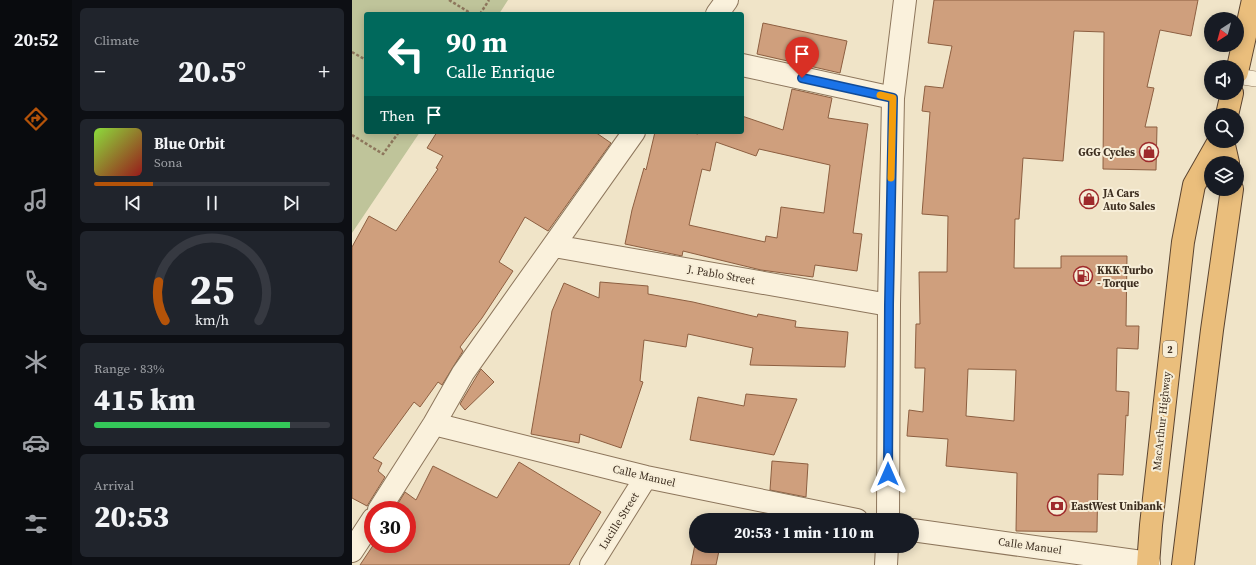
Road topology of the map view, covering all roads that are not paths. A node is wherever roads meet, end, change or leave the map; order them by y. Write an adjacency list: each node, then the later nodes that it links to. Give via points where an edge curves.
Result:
1 (727, 0): 4 (street)
2 (905, 0): 9 (street)
3 (1253, 0): 5 (highway)
4 (718, 12)
5 (1240, 60)
6 (744, 65): 9 (street)
7 (1244, 77): 8 (lane)
8 (1256, 80)
9 (893, 98): 14 (street)
10 (633, 134): 13 (street)
11 (1215, 148): 24 (highway, MacArthur Highway / 2, via 1194,185 1183,242)
12 (1231, 196): 27 (highway)
13 (554, 246): 14 (street, J. Pablo Street); 15 (street, via 463,372)
14 (889, 305): 19 (street)
15 (434, 424): 16 (street, Calle Manuel); 17 (street)
16 (646, 477): 18 (street, Calle Manuel); 25 (street, Lucille Street)
17 (385, 501)
18 (823, 513)
19 (888, 513)
20 (919, 531): 24 (street, Calle Manuel)
21 (364, 533): 22 (street)
22 (352, 552)
23 (887, 553): 26 (street)
24 (1148, 564)
25 (591, 565)
26 (886, 565)
27 (1184, 565)

